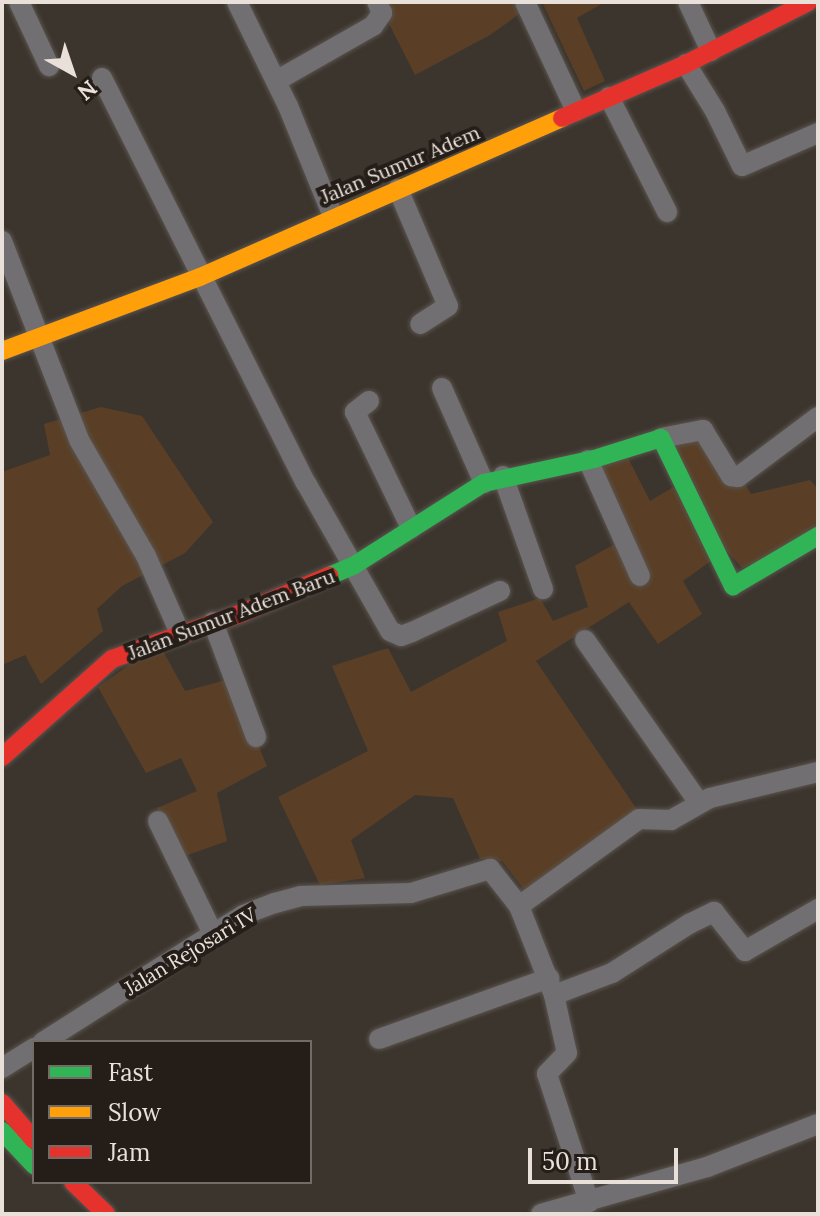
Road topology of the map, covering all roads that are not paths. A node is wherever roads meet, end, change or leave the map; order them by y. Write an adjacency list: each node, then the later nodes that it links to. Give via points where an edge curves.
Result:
1 (19, 2): 10 (street)
2 (237, 2): 12 (street)
3 (377, 2): 12 (street, via 382,13 373,26)
4 (525, 2): 14 (street)
5 (688, 2): 8 (street)
6 (808, 2): 7 (street, Jalan Sumur Adem)
7 (781, 9): 8 (street, Jalan Sumur Adem)
8 (711, 51): 9 (street, Jalan Sumur Adem)
9 (686, 64): 13 (street, Jalan Sumur Adem); 15 (street, via 742,166)
10 (49, 66)
11 (102, 78): 20 (street, Jalan Sumur Adem Baru)
12 (276, 81): 18 (street)
13 (609, 97): 14 (street, Jalan Sumur Adem); 17 (street)
14 (576, 111): 16 (street, Jalan Sumur Adem)
15 (818, 133)
16 (398, 189): 18 (street, Jalan Sumur Adem); 21 (street, via 448,306)
17 (667, 212)
18 (333, 216): 20 (street, Jalan Sumur Adem)
19 (2, 241): 22 (street)
20 (200, 277): 22 (street, Jalan Sumur Adem); 32 (street, Jalan Sumur Adem Baru)
21 (420, 324)
22 (37, 340): 23 (street, Jalan Sumur Adem); 37 (street, via 79,440 146,556)
23 (2, 351)
24 (442, 388): 29 (street)
25 (369, 401): 30 (street, via 355,412)
26 (818, 417): 27 (street, via 738,477 731,476 701,429)
27 (661, 438): 28 (street, Jalan Sumur Adem Baru); 31 (street, via 733,586)
28 (588, 460): 29 (street, Jalan Sumur Adem Baru); 33 (street)
29 (493, 479): 30 (street, Jalan Sumur Adem Baru); 34 (street)
30 (411, 528): 32 (street, Jalan Sumur Adem Baru)
31 (818, 536)
32 (353, 566): 35 (street, via 394,635 412,632); 36 (street, Jalan Sumur Adem Baru)
33 (640, 576)
34 (543, 589)
35 (500, 591)
36 (213, 622): 37 (street, Jalan Sumur Adem Baru); 39 (street)
37 (180, 633): 40 (street, Jalan Sumur Adem Baru, via 112,659)
38 (585, 640): 42 (street)
39 (256, 737)
40 (2, 757)
41 (818, 772): 42 (street)
42 (699, 803): 44 (street, via 671,820 632,823)
43 (158, 821): 46 (street)
44 (519, 906): 46 (street, Jalan Rejosari IV, via 490,869 411,893 301,896 243,915); 47 (street)
45 (818, 909): 47 (street, via 745,951 714,912 612,973)
46 (213, 934): 49 (street, Jalan Rejosari IV)
47 (552, 986): 48 (street); 59 (street, via 567,1053 547,1074)
48 (379, 1039)
49 (46, 1040)
50 (32, 1049): 51 (street)
51 (2, 1068)
52 (2, 1103): 55 (street)
53 (818, 1124): 59 (street, via 707,1167)
54 (2, 1131): 56 (street)
55 (32, 1138)
56 (32, 1163)
57 (52, 1184): 60 (street)
58 (75, 1184): 61 (street)
59 (589, 1202): 62 (street)
60 (80, 1214)
61 (106, 1214)
62 (541, 1214)

